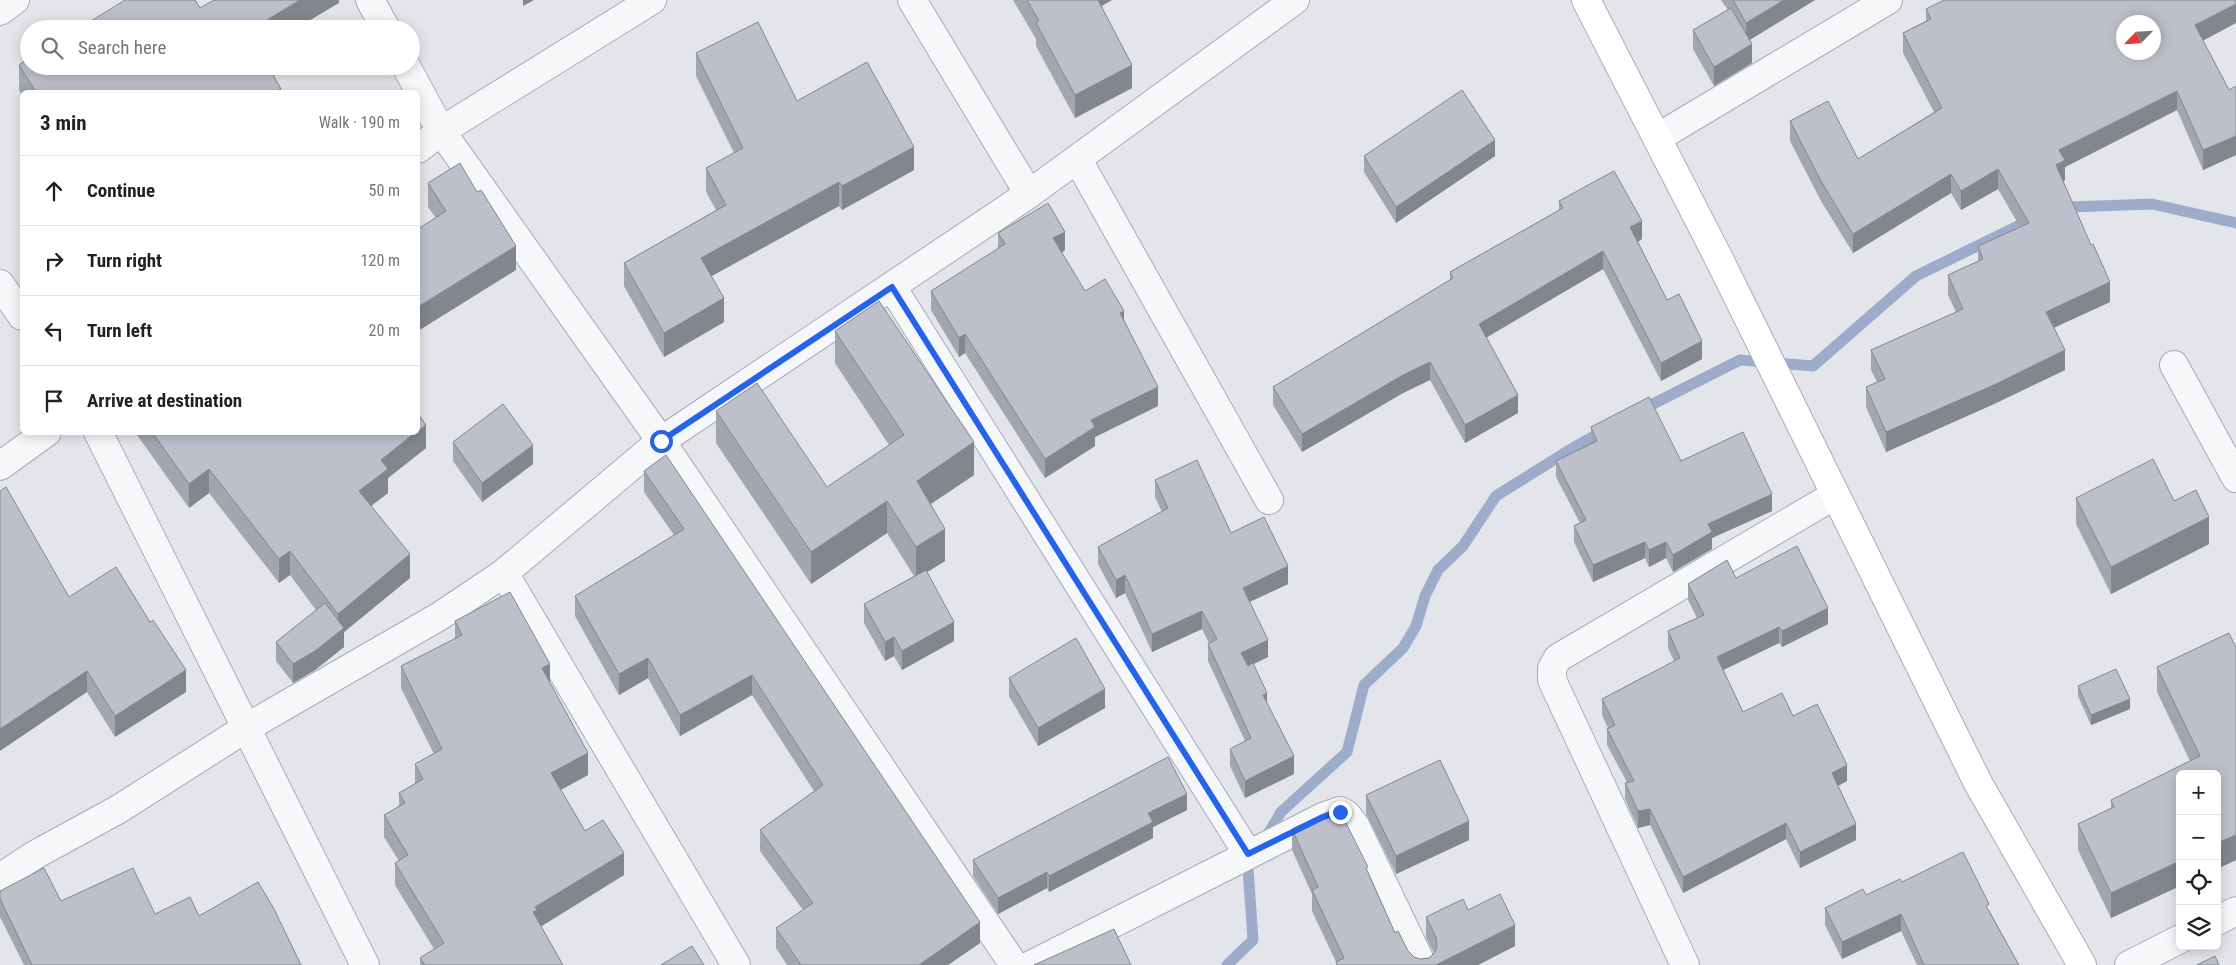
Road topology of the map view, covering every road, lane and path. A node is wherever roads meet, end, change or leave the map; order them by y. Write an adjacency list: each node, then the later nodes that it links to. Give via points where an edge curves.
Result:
1 (16, 0): 8 (street)
2 (370, 0): 9 (street)
3 (652, 0): 13 (street)
4 (912, 0): 17 (street)
5 (1295, 0): 16 (street)
6 (1586, 0): 14 (main road)
7 (1888, 0): 14 (street)
8 (0, 11)
9 (381, 20)
10 (411, 75): 11 (street)
11 (419, 90)
12 (420, 92): 13 (street)
13 (441, 131): 15 (street); 24 (street)
14 (1657, 138): 27 (main road)
15 (420, 147)
16 (1078, 160): 17 (street); 28 (street)
17 (1029, 194): 19 (street)
18 (0, 284): 20 (street)
19 (892, 287): 24 (street); 31 (street)
20 (20, 313)
21 (2174, 365): 26 (street)
22 (43, 435): 25 (street)
23 (100, 435): 30 (street)
24 (661, 441): 29 (street); 38 (street)
25 (0, 466)
26 (2236, 478)
27 (1835, 495): 41 (street, via 1558,658 1552,668 1552,680); 42 (main road, via 1978,783)
28 (1268, 500)
29 (504, 573): 30 (street, via 440,616); 37 (street)
30 (246, 728): 32 (street, via 119,809); 36 (street)
31 (1248, 854): 39 (street); 40 (street, via 1323,817 1340,812 1346,815 1356,827)
32 (0, 878)
33 (2236, 911): 34 (street)
34 (2221, 919)
35 (2176, 941): 43 (street)
36 (365, 965)
37 (736, 965)
38 (1014, 965)
39 (1032, 965)
40 (1422, 965)
41 (1685, 965)
42 (2082, 965)
43 (2128, 965)

